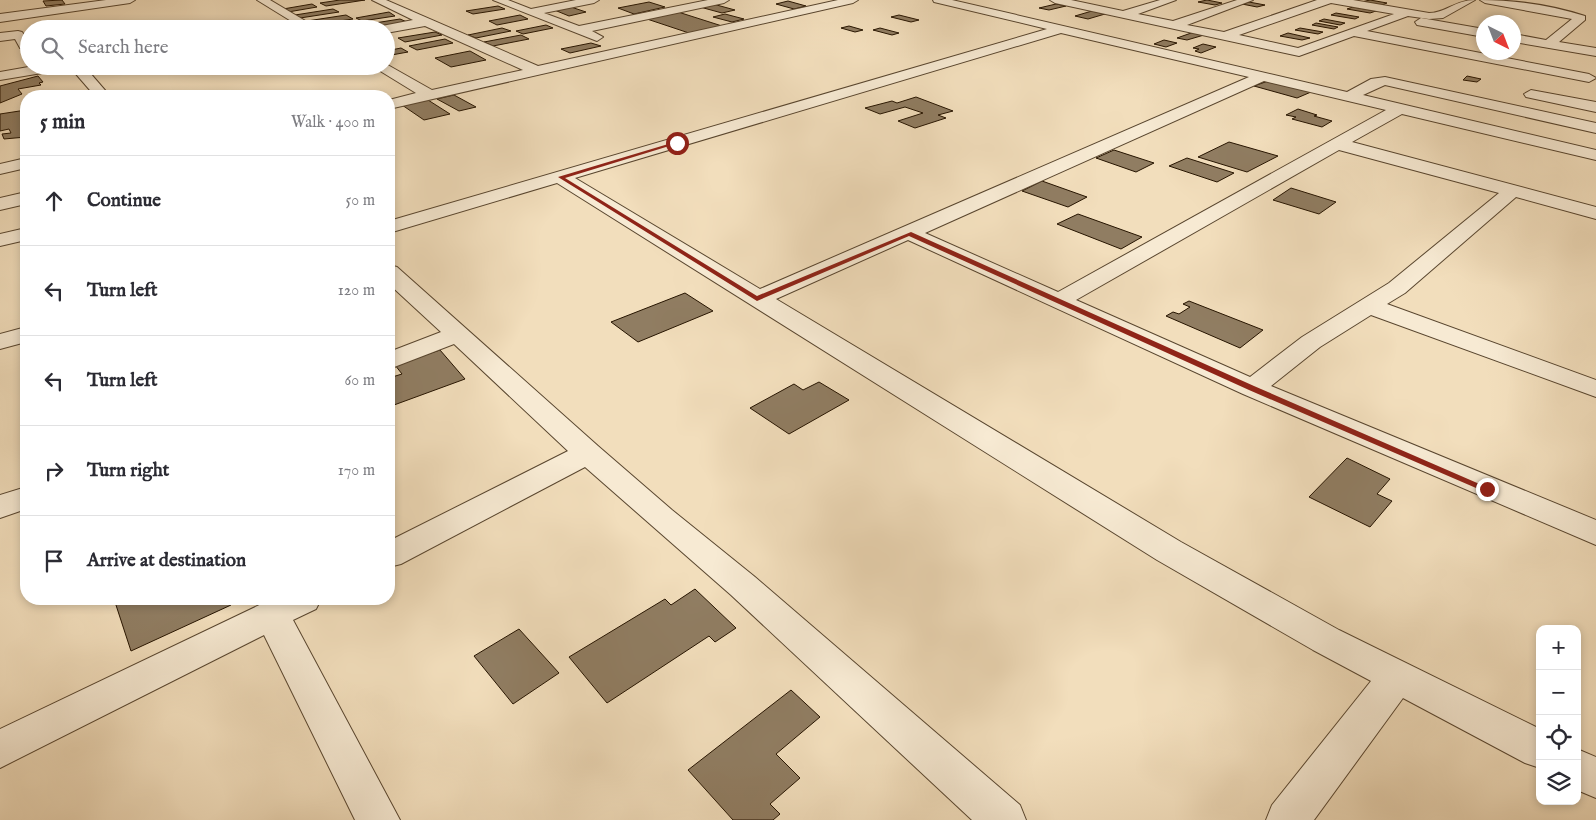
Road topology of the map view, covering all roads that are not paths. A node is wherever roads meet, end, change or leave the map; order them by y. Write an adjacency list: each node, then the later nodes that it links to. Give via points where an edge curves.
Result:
1 (130, 0): 20 (street)
2 (262, 0): 26 (street)
3 (377, 0): 27 (street)
4 (498, 0): 18 (street)
5 (594, 0): 18 (street)
6 (724, 0): 33 (street)
7 (852, 0): 43 (street)
8 (1055, 0): 21 (street)
9 (1248, 0): 28 (street)
10 (1335, 0): 17 (street); 19 (street)
11 (1485, 0): 42 (street, via 1581,18)
12 (18, 1): 20 (street)
13 (947, 1): 31 (street)
14 (1162, 1): 21 (street)
15 (1284, 3): 17 (street)
16 (1465, 3): 19 (street, via 1439,16); 24 (street)
17 (1308, 7): 38 (street)
18 (530, 12): 33 (street)
19 (1406, 13): 23 (street)
20 (31, 14): 22 (street); 25 (street)
21 (1124, 15): 28 (street)
22 (1, 17): 34 (street)
23 (1392, 17): 29 (street); 36 (street)
24 (1522, 17)
25 (36, 20)
26 (297, 20)
27 (424, 22): 30 (street); 52 (street)
28 (1174, 25): 38 (street)
29 (1374, 25): 35 (street); 41 (street)
30 (395, 27)
31 (1061, 29): 49 (street); 72 (street)
32 (20, 30): 34 (street)
33 (579, 30): 43 (street)
34 (15, 31): 37 (street)
35 (1352, 32): 44 (street, via 1299,52); 47 (street)
36 (1476, 32)
37 (0, 35): 40 (street, via 18,35)
38 (1225, 36): 44 (street)
39 (1521, 39): 42 (street)
40 (20, 40)
41 (1476, 43)
42 (1549, 44): 46 (street)
43 (632, 50): 52 (street)
44 (1291, 50): 49 (street)
45 (1521, 52): 57 (street)
46 (1596, 52)
47 (1465, 55): 48 (street); 57 (street)
48 (1450, 63)
49 (1259, 67): 61 (street); 80 (street)
50 (20, 68): 51 (street)
51 (0, 71)
52 (537, 71): 60 (street)
53 (20, 73): 56 (street)
54 (84, 75): 58 (street)
55 (395, 75): 60 (street)
56 (0, 76)
57 (1594, 76)
58 (98, 90)
59 (1513, 91): 63 (street)
60 (430, 95): 62 (street)
61 (1349, 97): 64 (street); 65 (street, via 1376,82 1385,81)
62 (395, 103)
63 (1596, 108)
64 (1399, 109): 66 (street); 68 (street)
65 (1596, 128)
66 (1338, 144): 73 (street); 85 (street)
67 (20, 154): 69 (street)
68 (1596, 155)
69 (0, 159)
70 (20, 164): 71 (street)
71 (0, 169)
72 (560, 177): 79 (street); 84 (street)
73 (1512, 190): 78 (street); 86 (street, via 1397,288)
74 (20, 194): 75 (street)
75 (0, 198)
76 (20, 199): 77 (street)
77 (0, 204)
78 (1596, 213)
79 (395, 225)
80 (909, 234): 84 (street); 85 (street)
81 (20, 235): 82 (street)
82 (0, 240)
83 (395, 277): 87 (street)
84 (757, 299): 99 (street, via 1169,551)
85 (1058, 301): 91 (street)
86 (1369, 306): 91 (street, via 1311,342); 92 (street)
87 (459, 334): 90 (street); 93 (street)
88 (20, 336): 89 (street)
89 (0, 342)
90 (395, 358)
91 (1252, 388): 96 (street)
92 (1596, 390)
93 (588, 454): 97 (street); 105 (street, via 743,586)
94 (20, 499): 95 (street)
95 (0, 507)
96 (1596, 533)
97 (395, 552)
98 (288, 607): 101 (street); 104 (street)
99 (1397, 677): 100 (street); 106 (street)
100 (1536, 748)
101 (0, 749)
102 (1581, 770): 103 (street)
103 (1596, 778)
104 (378, 820)
105 (1004, 820)
106 (1288, 820)

